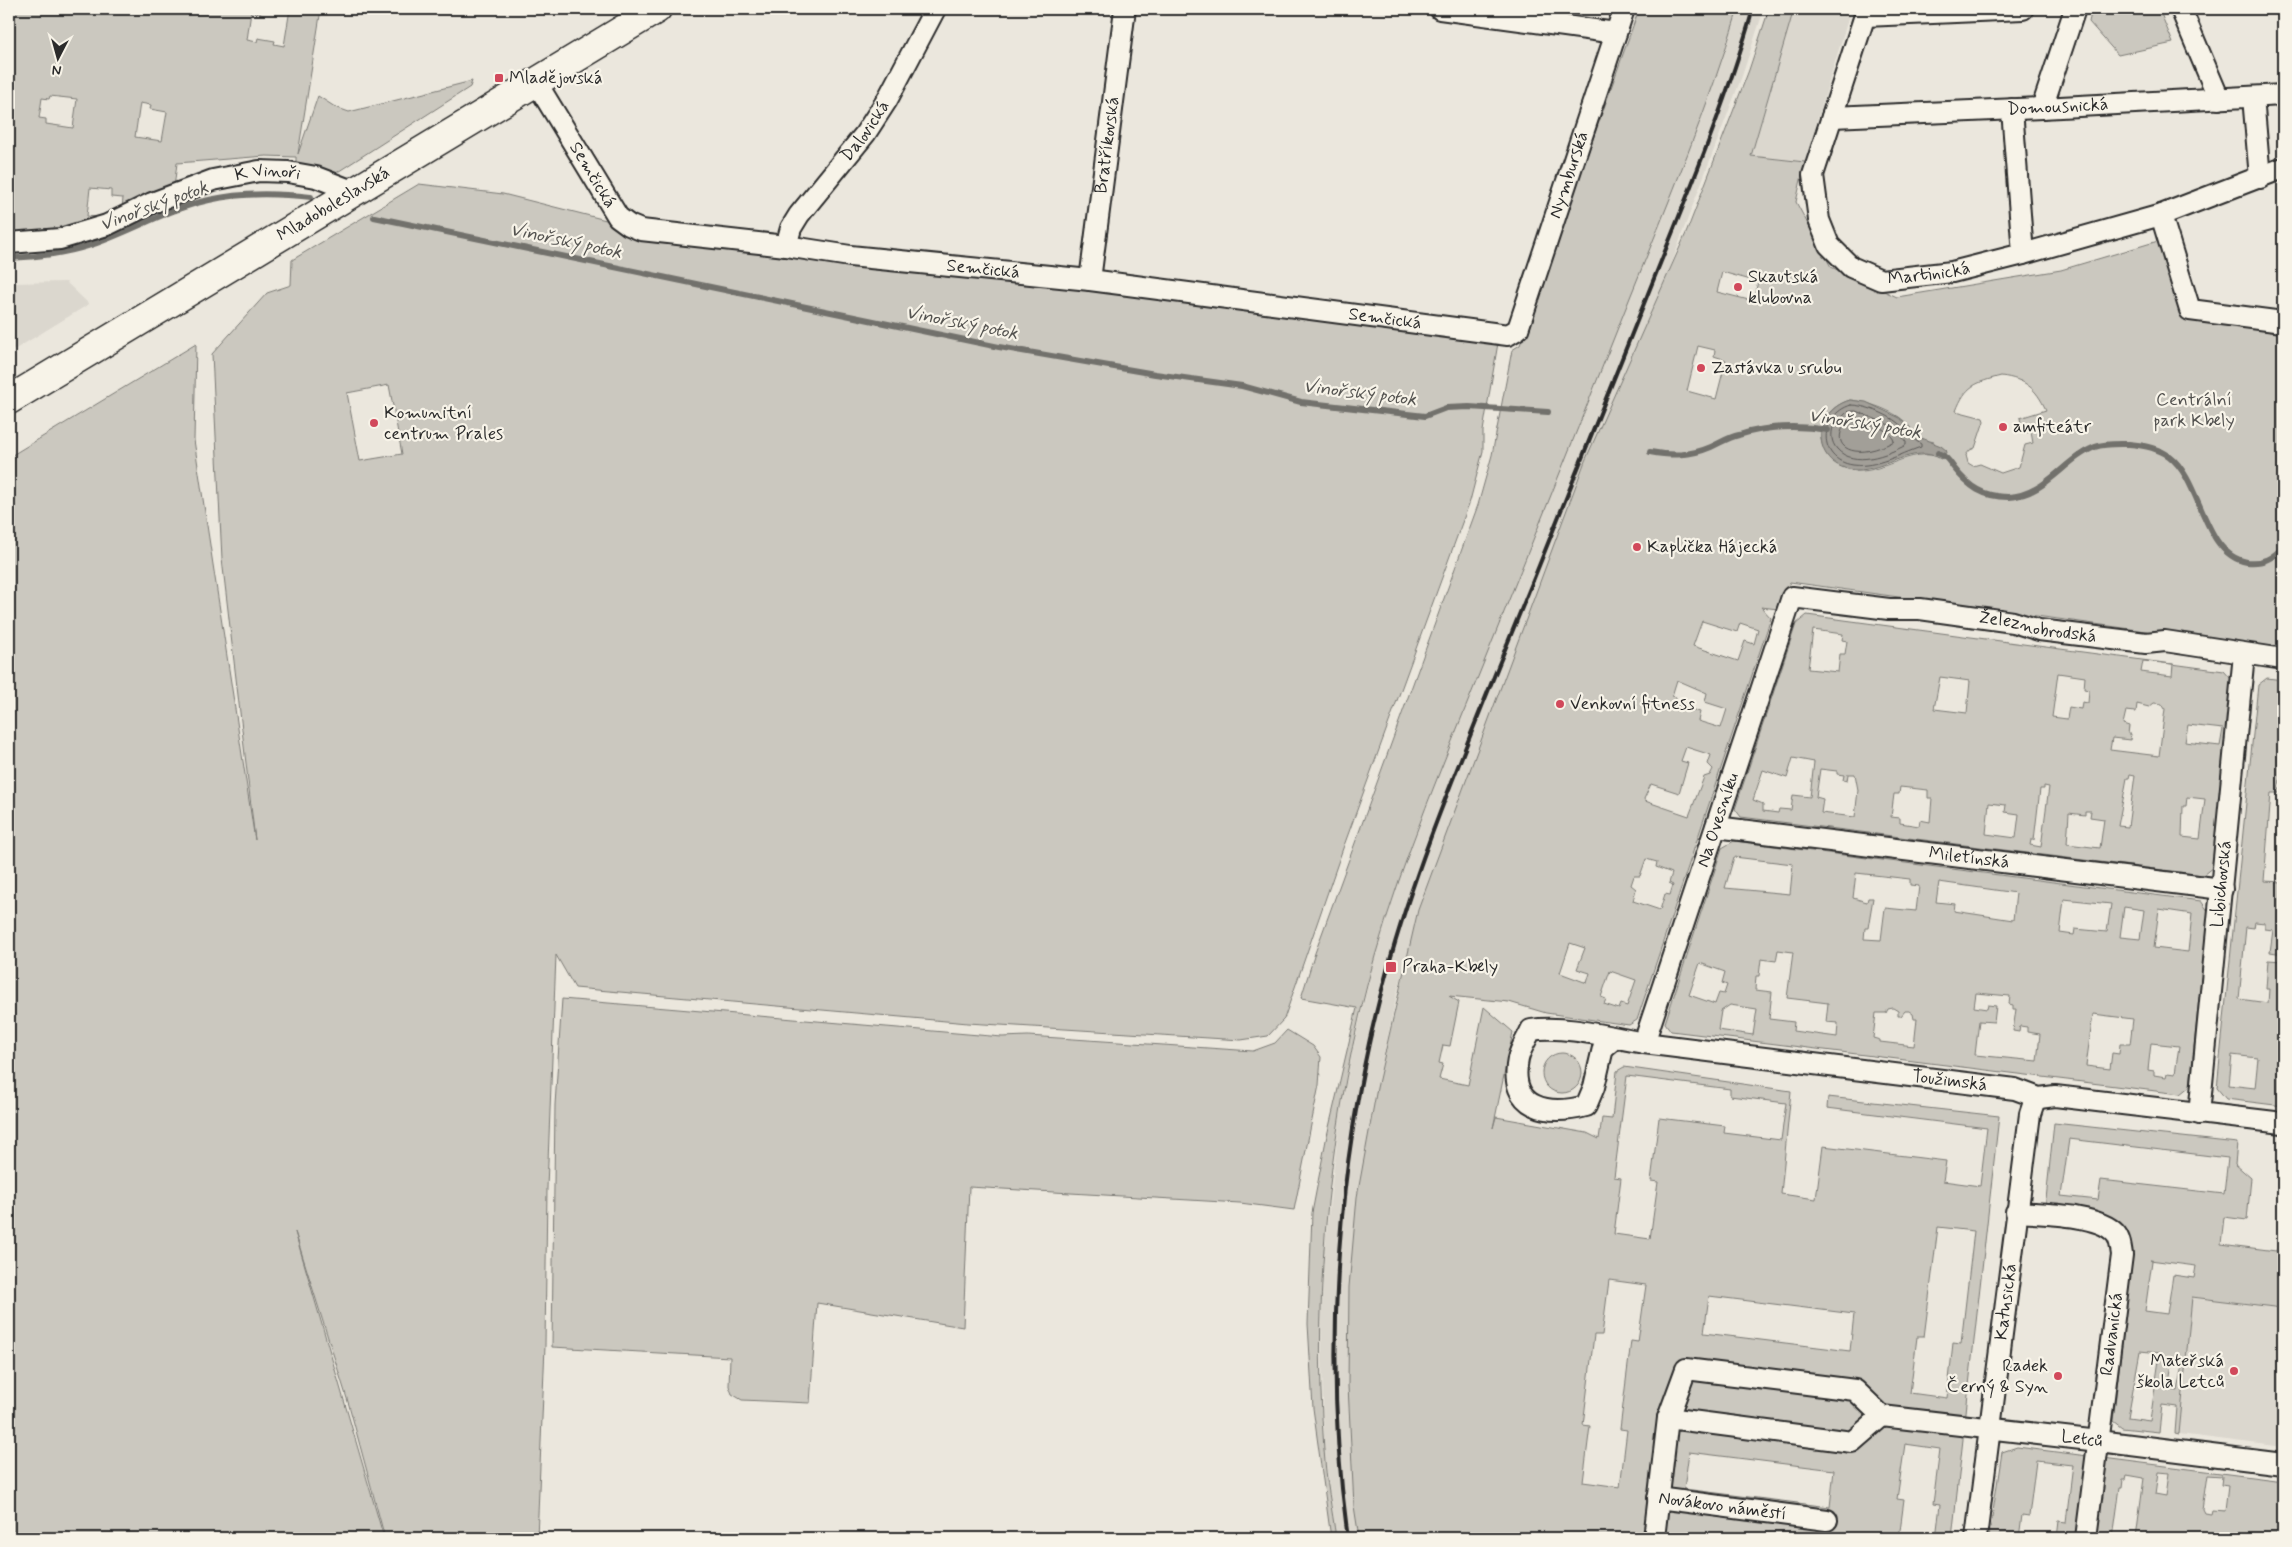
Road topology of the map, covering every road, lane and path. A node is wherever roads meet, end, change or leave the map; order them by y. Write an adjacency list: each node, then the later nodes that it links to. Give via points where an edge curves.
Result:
1 (656, 9): 11 (main road, Mladoboleslavská)
2 (935, 9): 23 (street, Dalovická, via 883,106 865,134 799,215)
3 (1125, 9): 25 (street, Bratříkovská)
4 (1440, 9): 10 (street)
5 (1624, 9): 10 (street, Nymburská)
6 (2023, 9): 9 (street)
7 (2076, 9): 15 (street)
8 (2180, 9): 14 (street)
9 (1866, 12): 17 (street, Martinická)
10 (1616, 33): 27 (street, Nymburská, via 1518,329)
11 (536, 82): 20 (main road, Mladoboleslavská); 23 (street, Semčická, via 618,217 629,225 641,230)
12 (2283, 94): 13 (street, Domousnická)
13 (2253, 97): 14 (street, Domousnická); 19 (street)
14 (2219, 99): 15 (street, Domousnická)
15 (2042, 108): 16 (street, Domousnická)
16 (2012, 110): 17 (street, Domousnická); 24 (street)
17 (1832, 117): 24 (street, Martinická, via 1814,175 1815,200 1829,245 1851,267 1881,280 1952,272)
18 (2283, 168): 19 (street, Martinická)
19 (2260, 178): 21 (street, Martinická)
20 (355, 192): 22 (street, K Vinoři, via 316,177 259,171 213,180 152,203 107,225 60,239); 28 (main road, Mladoboleslavská)
21 (2161, 215): 24 (street, Martinická); 26 (street, via 2190,310)
22 (9, 243)
23 (786, 246): 25 (street, Semčická, via 850,256)
24 (2022, 254)
25 (1090, 280): 27 (street, Semčická)
26 (2283, 322)
27 (1508, 335)
28 (9, 400)
29 (1792, 597): 30 (street, Železnobrodská, via 1890,609 1920,608 2012,622 2039,630 2146,643 2164,641); 32 (street, Na Ovesníku)
30 (2244, 654): 31 (street, Železnobrodská); 33 (street, Libichovská)
31 (2283, 659)
32 (1716, 827): 33 (street, Miletínská); 35 (street, Na Ovesníku)
33 (2222, 889): 37 (street, Libichovská)
34 (1615, 1038): 34 (street, Toužimská, via 1546,1028 1531,1030 1518,1058 1516,1082 1521,1093 1527,1102 1553,1111 1586,1106 1603,1048); 35 (street, Toužimská)
35 (1644, 1043): 36 (street, Toužimská, via 2015,1089)
36 (2039, 1098): 37 (street, Toužimská, via 2055,1096); 39 (street, Katusická, via 2030,1114)
37 (2198, 1114): 38 (street, Toužimská)
38 (2283, 1123)
39 (2016, 1212): 42 (street, Katusická); 43 (street, Radvanická, via 2092,1220 2116,1233 2122,1255)
40 (1882, 1416): 41 (street, via 1852,1442); 41 (street, via 1855,1390 1686,1369); 42 (street, Letců)
41 (1668, 1418): 45 (street)
42 (1991, 1428): 43 (street, Letců); 48 (street, Katusická)
43 (2099, 1440): 44 (street, Letců); 49 (street, Radvanická)
44 (2283, 1464)
45 (1658, 1498): 46 (street, Novákovo náměstí); 47 (street, Novákovo náměstí)
46 (1828, 1520)
47 (1654, 1538)
48 (1976, 1538)
49 (2086, 1538)

